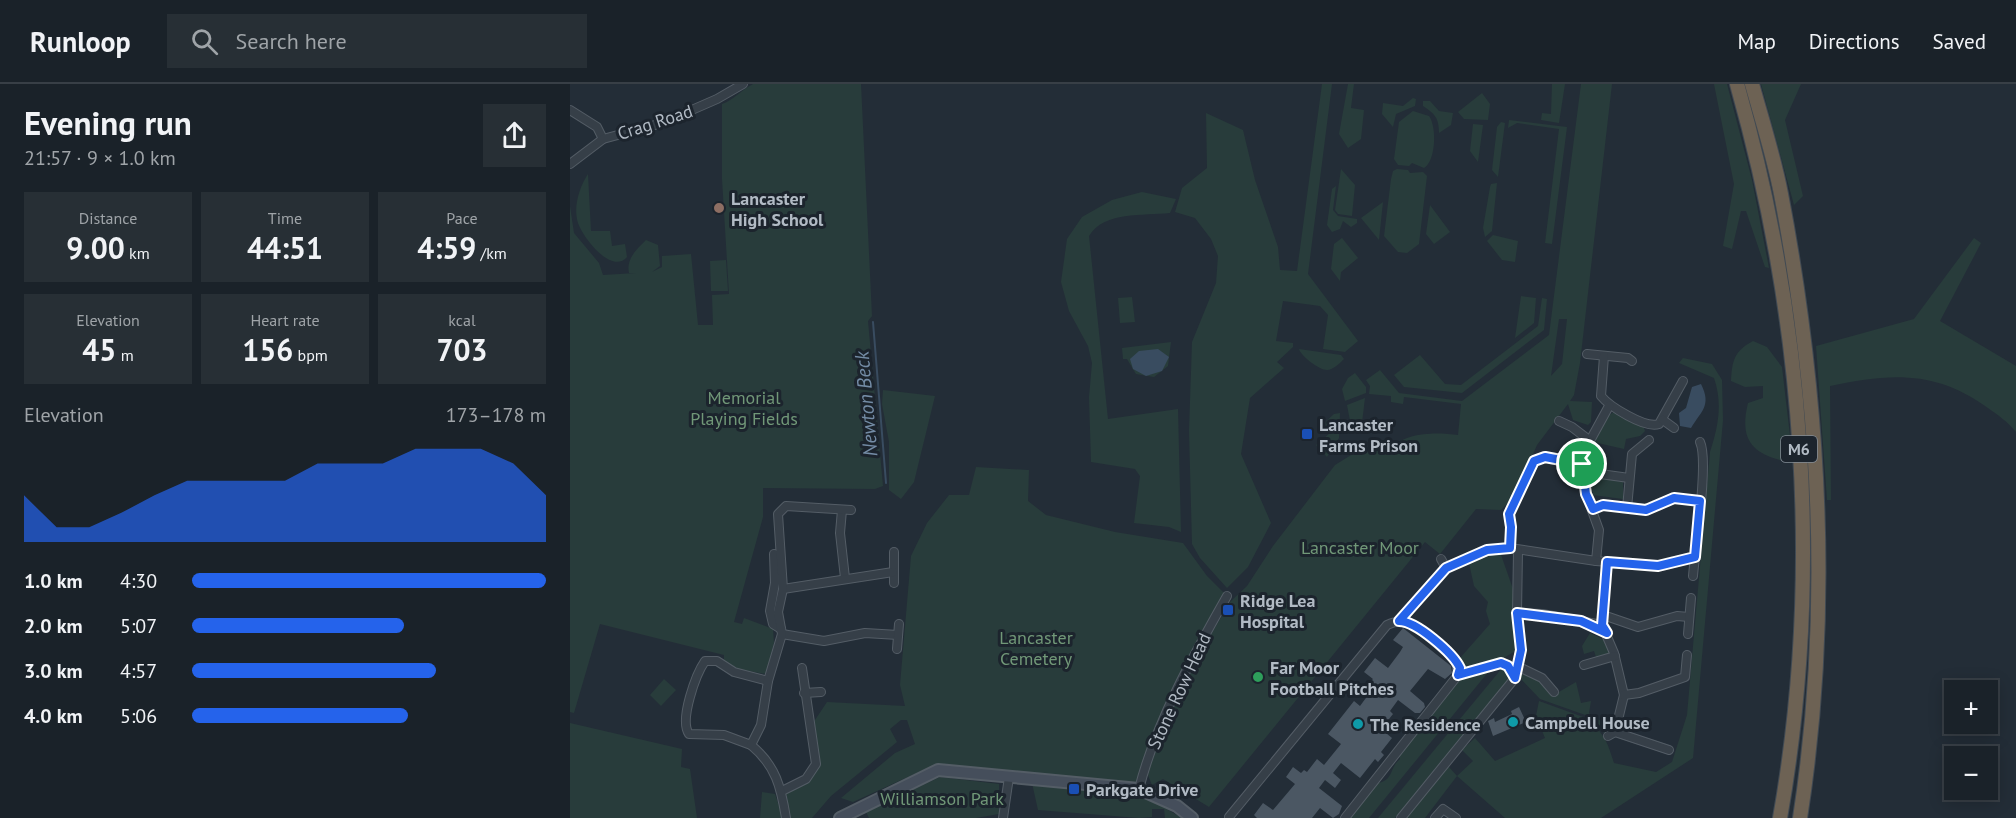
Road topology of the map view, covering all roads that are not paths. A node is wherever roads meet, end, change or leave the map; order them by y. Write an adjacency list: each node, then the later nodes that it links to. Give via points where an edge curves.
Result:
1 (1737, 84): 82 (highway, M6, via 1766,197 1792,358 1803,521 1797,684)
2 (1752, 84): 83 (highway, M6, via 1781,192 1804,329 1819,507 1809,760)
3 (738, 85): 5 (street, Crag Road, via 662,123)
4 (570, 110): 5 (street, via 597,127)
5 (603, 140): 6 (street, Crag Road)
6 (570, 164)
7 (1587, 354): 8 (street)
8 (1604, 356): 9 (street); 11 (street, via 1600,387)
9 (1632, 361)
10 (1683, 381): 12 (street)
11 (1609, 406): 12 (street, via 1653,427); 15 (street)
12 (1662, 420): 14 (street)
13 (1559, 421): 15 (street)
14 (1674, 428)
15 (1590, 440): 18 (street)
16 (1649, 440): 20 (street, via 1633,451)
17 (1700, 442): 21 (street)
18 (1582, 464): 23 (street, via 1586,494); 26 (street, via 1545,457 1534,461 1509,514)
19 (1593, 473): 20 (street)
20 (1629, 477): 22 (street)
21 (1700, 501): 22 (street, via 1674,498 1646,510); 30 (street)
22 (1627, 508): 23 (street, via 1603,505)
23 (1593, 509): 32 (street, via 1599,530)
24 (842, 510): 25 (street); 37 (street, via 840,533); 39 (street, via 814,506 780,509)
25 (851, 510)
26 (1510, 548): 27 (street); 34 (street, via 1487,550)
27 (1518, 551): 32 (street); 42 (street)
28 (894, 552): 35 (street)
29 (774, 554): 49 (street, via 775,583 770,611 773,624)
30 (1695, 557): 33 (street, via 1658,566); 36 (street)
31 (1441, 559): 34 (street)
32 (1596, 561): 33 (street)
33 (1607, 562): 43 (street)
34 (1446, 568): 45 (street)
35 (893, 572): 37 (street); 38 (street)
36 (1693, 576)
37 (845, 578): 39 (street)
38 (894, 583)
39 (783, 589): 49 (street, via 778,612)
40 (1227, 596): 71 (street, Stone Row Head, via 1155,736)
41 (1691, 598): 44 (street)
42 (1517, 613): 46 (street); 57 (street, via 1521,650)
43 (1603, 615): 44 (street, via 1638,627 1677,615); 48 (street)
44 (1689, 617): 51 (street)
45 (1399, 621): 59 (street, via 1416,626 1451,655 1460,668); 77 (street, via 1387,625)
46 (1581, 621): 48 (street); 50 (street)
47 (899, 624): 52 (street)
48 (1602, 625): 50 (street)
49 (782, 632): 52 (street, via 824,641 865,633); 61 (street)
50 (1607, 633): 55 (street)
51 (1688, 634)
52 (898, 635): 53 (street)
53 (897, 649)
54 (1687, 655): 65 (street, via 1685,677)
55 (1615, 656): 56 (street); 65 (street)
56 (1584, 665)
57 (1518, 667): 60 (street); 63 (street, via 1542,678)
58 (802, 668): 64 (street)
59 (1458, 675): 60 (street, via 1501,663 1508,666); 78 (street)
60 (1515, 678): 79 (street)
61 (768, 681): 67 (street, via 734,672 717,661 705,661 687,711); 68 (street, via 761,725)
62 (821, 692): 64 (street)
63 (1554, 692)
64 (804, 693): 72 (street, via 816,764 806,778)
65 (1624, 695): 69 (street, via 1612,734)
66 (680, 734): 67 (street)
67 (689, 734): 68 (street, via 723,735)
68 (751, 745): 72 (street, via 773,768)
69 (1669, 750)
70 (1009, 777): 71 (street); 74 (street, via 938,770); 75 (street)
71 (1139, 789): 76 (street, via 1177,806)
72 (782, 791): 73 (street)
73 (786, 818)
74 (840, 818)
75 (1003, 818)
76 (1192, 818)
77 (1228, 818)
78 (1345, 818)
79 (1401, 818)
80 (1435, 818): 81 (street, via 1443,808)
81 (1456, 818)
82 (1780, 818)
83 (1800, 818)

